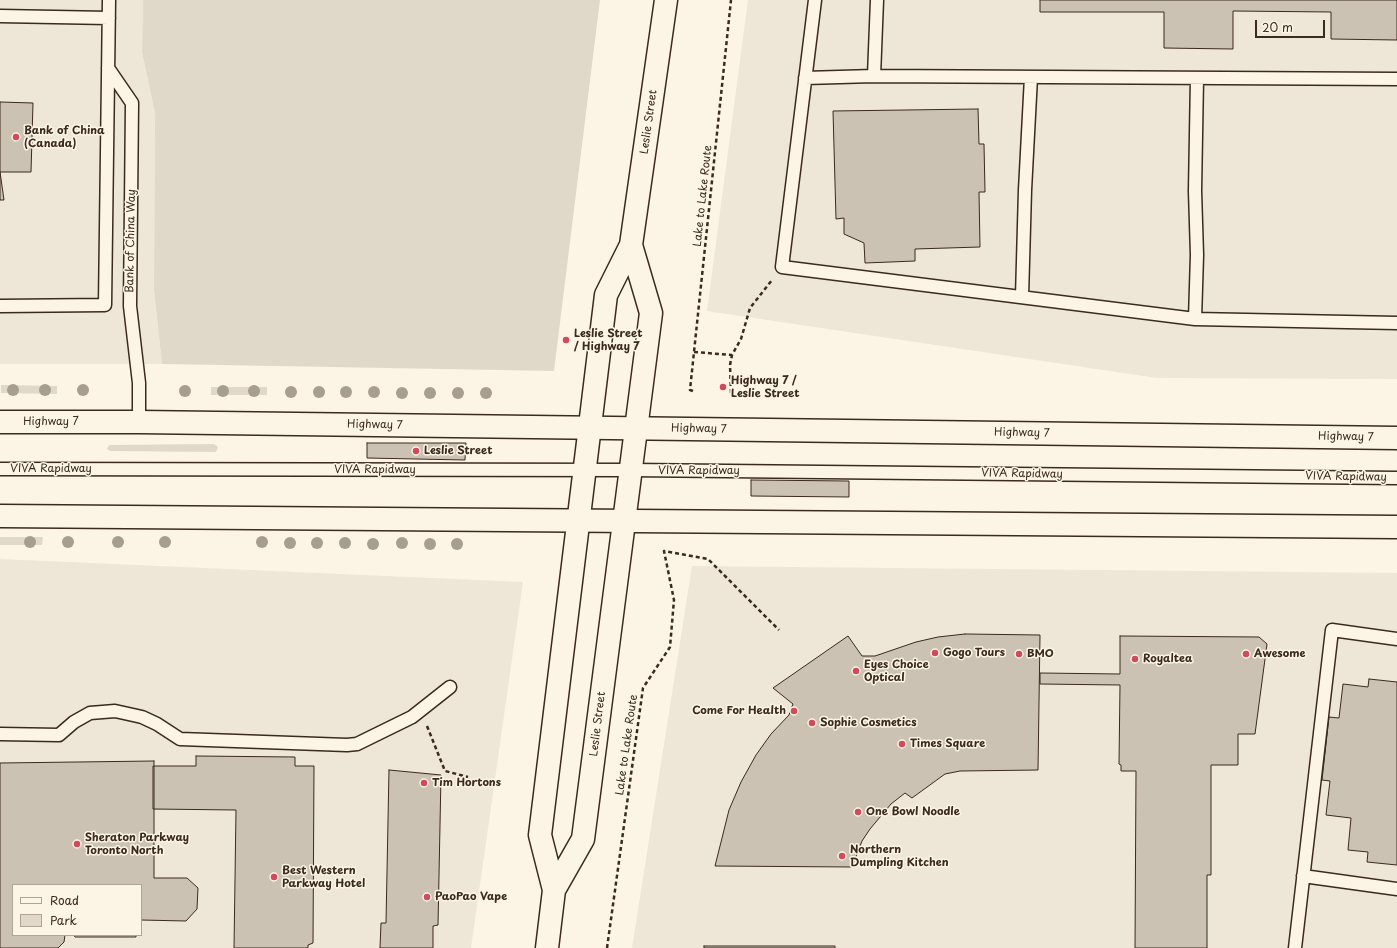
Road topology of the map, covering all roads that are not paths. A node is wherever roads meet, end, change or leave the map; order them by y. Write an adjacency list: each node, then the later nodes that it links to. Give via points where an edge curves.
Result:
1 (109, 0): 6 (lane)
2 (666, 0): 13 (main road, Leslie Street)
3 (815, 0): 10 (lane)
4 (877, 0): 8 (lane)
5 (0, 16): 6 (lane)
6 (109, 18): 7 (lane)
7 (108, 68): 15 (lane, via 105,305); 19 (lane, Bank of China Way, via 132,103 130,306 139,383)
8 (874, 76): 9 (lane); 10 (lane)
9 (1031, 77): 11 (lane); 14 (lane)
10 (805, 78): 14 (lane, via 782,267)
11 (1197, 78): 12 (lane); 16 (lane)
12 (1397, 79)
13 (631, 244): 20 (main road, Leslie Street, via 606,295); 21 (main road, Leslie Street, via 651,313)
14 (1022, 297): 16 (lane)
15 (0, 306)
16 (1195, 319): 17 (lane)
17 (1397, 323)
18 (0, 422): 19 (main road, Highway 7)
19 (139, 422): 20 (main road, Highway 7)
20 (590, 427): 21 (main road, Highway 7); 24 (main road, Leslie Street)
21 (636, 428): 22 (main road, Highway 7); 25 (main road, Leslie Street)
22 (1397, 438)
23 (0, 468): 24 (lane, VIVA Rapidway)
24 (585, 470): 25 (lane, VIVA Rapidway); 28 (main road, Leslie Street)
25 (630, 470): 26 (lane, VIVA Rapidway); 29 (main road, Leslie Street)
26 (1397, 478)
27 (0, 516): 28 (main road)
28 (578, 521): 29 (main road); 36 (main road, Leslie Street, via 540,835)
29 (624, 522): 30 (main road); 36 (main road, Leslie Street, via 583,840)
30 (1397, 527)
31 (1397, 639): 34 (lane, via 1332,630)
32 (450, 687): 33 (lane, via 412,717 357,744 180,739 142,717 115,711 90,713 59,735)
33 (0, 734)
34 (1303, 876): 35 (lane); 38 (lane)
35 (1397, 889)
36 (554, 890): 37 (main road, Leslie Street)
37 (546, 948)
38 (1295, 948)

